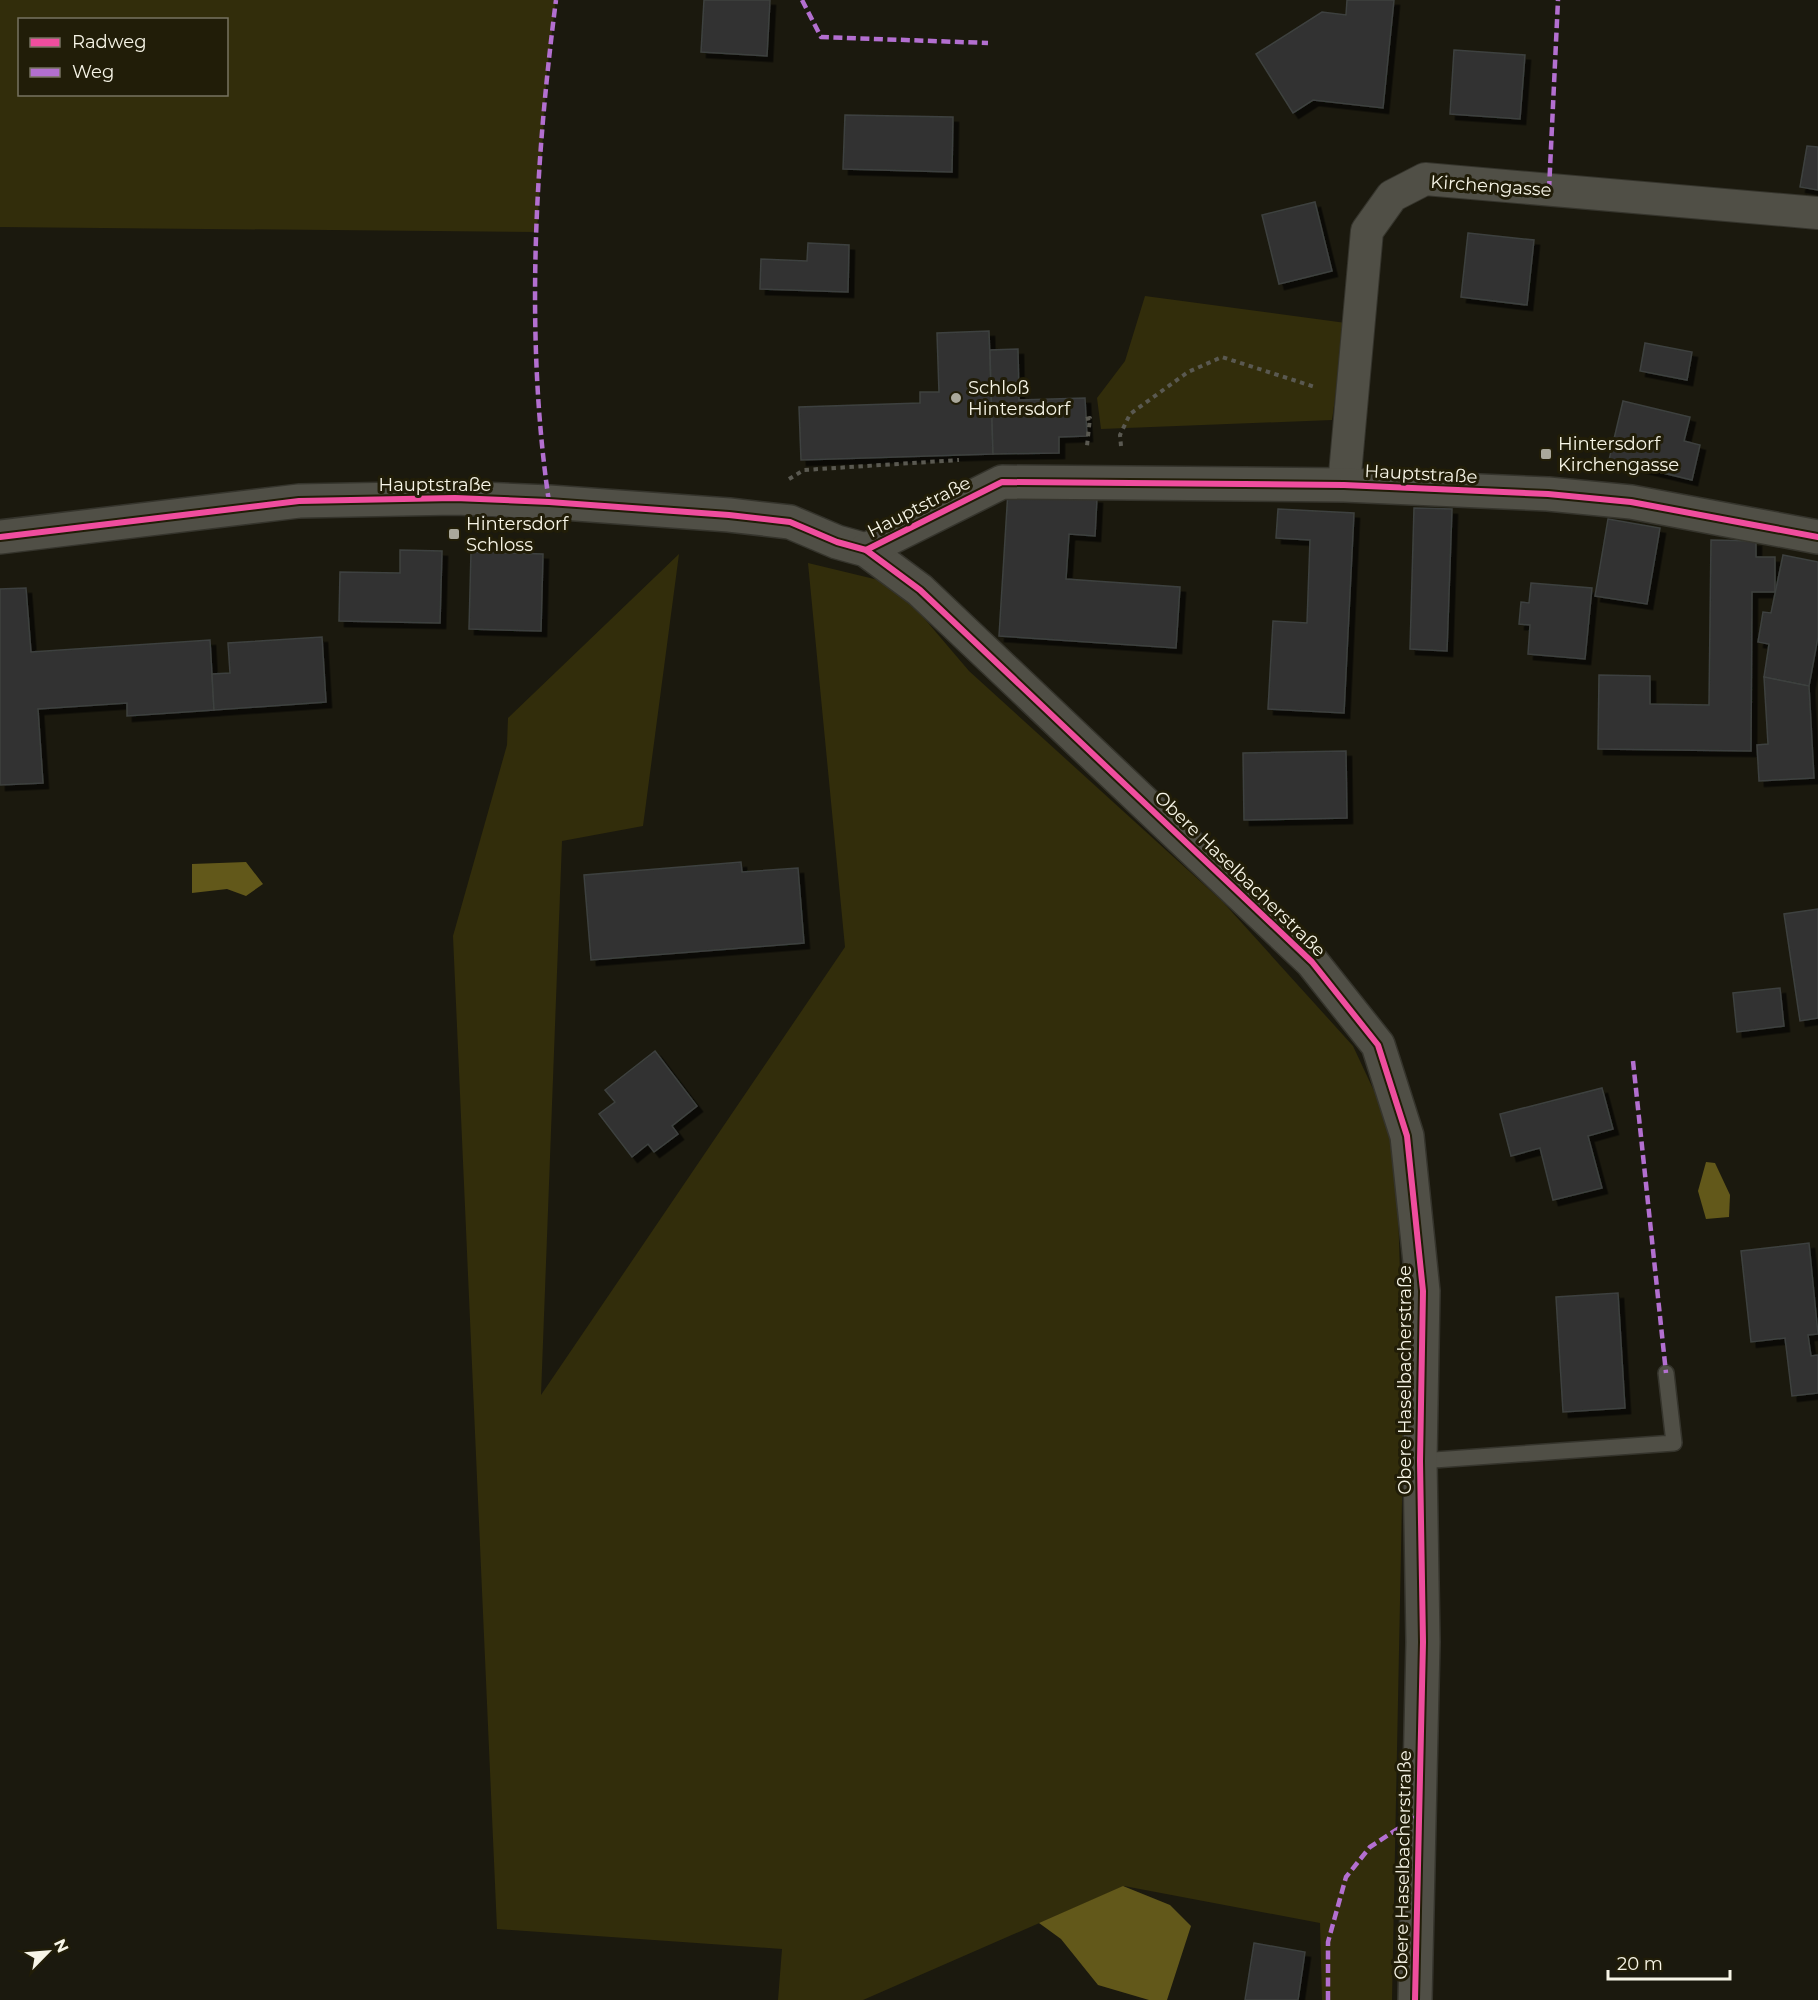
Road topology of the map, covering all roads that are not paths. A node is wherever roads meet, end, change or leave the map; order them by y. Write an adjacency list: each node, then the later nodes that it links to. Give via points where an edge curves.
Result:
1 (1818, 213): 2 (street, Kirchengasse, via 1425,179 1392,196 1367,231)
2 (1344, 485): 4 (street, Hauptstraße, via 1548,494 1631,502); 5 (street, Hauptstraße, via 1002,482)
3 (0, 537): 5 (street, Hauptstraße, via 299,501 455,498 729,514 790,522)
4 (1818, 537)
5 (866, 550): 7 (street, Obere Haselbacherstraße, via 920,590 1312,962 1378,1045 1407,1136 1423,1291)
6 (1666, 1373): 7 (lane, via 1674,1443)
7 (1420, 1461): 8 (street, Obere Haselbacherstraße, via 1423,1642)
8 (1415, 2000)

